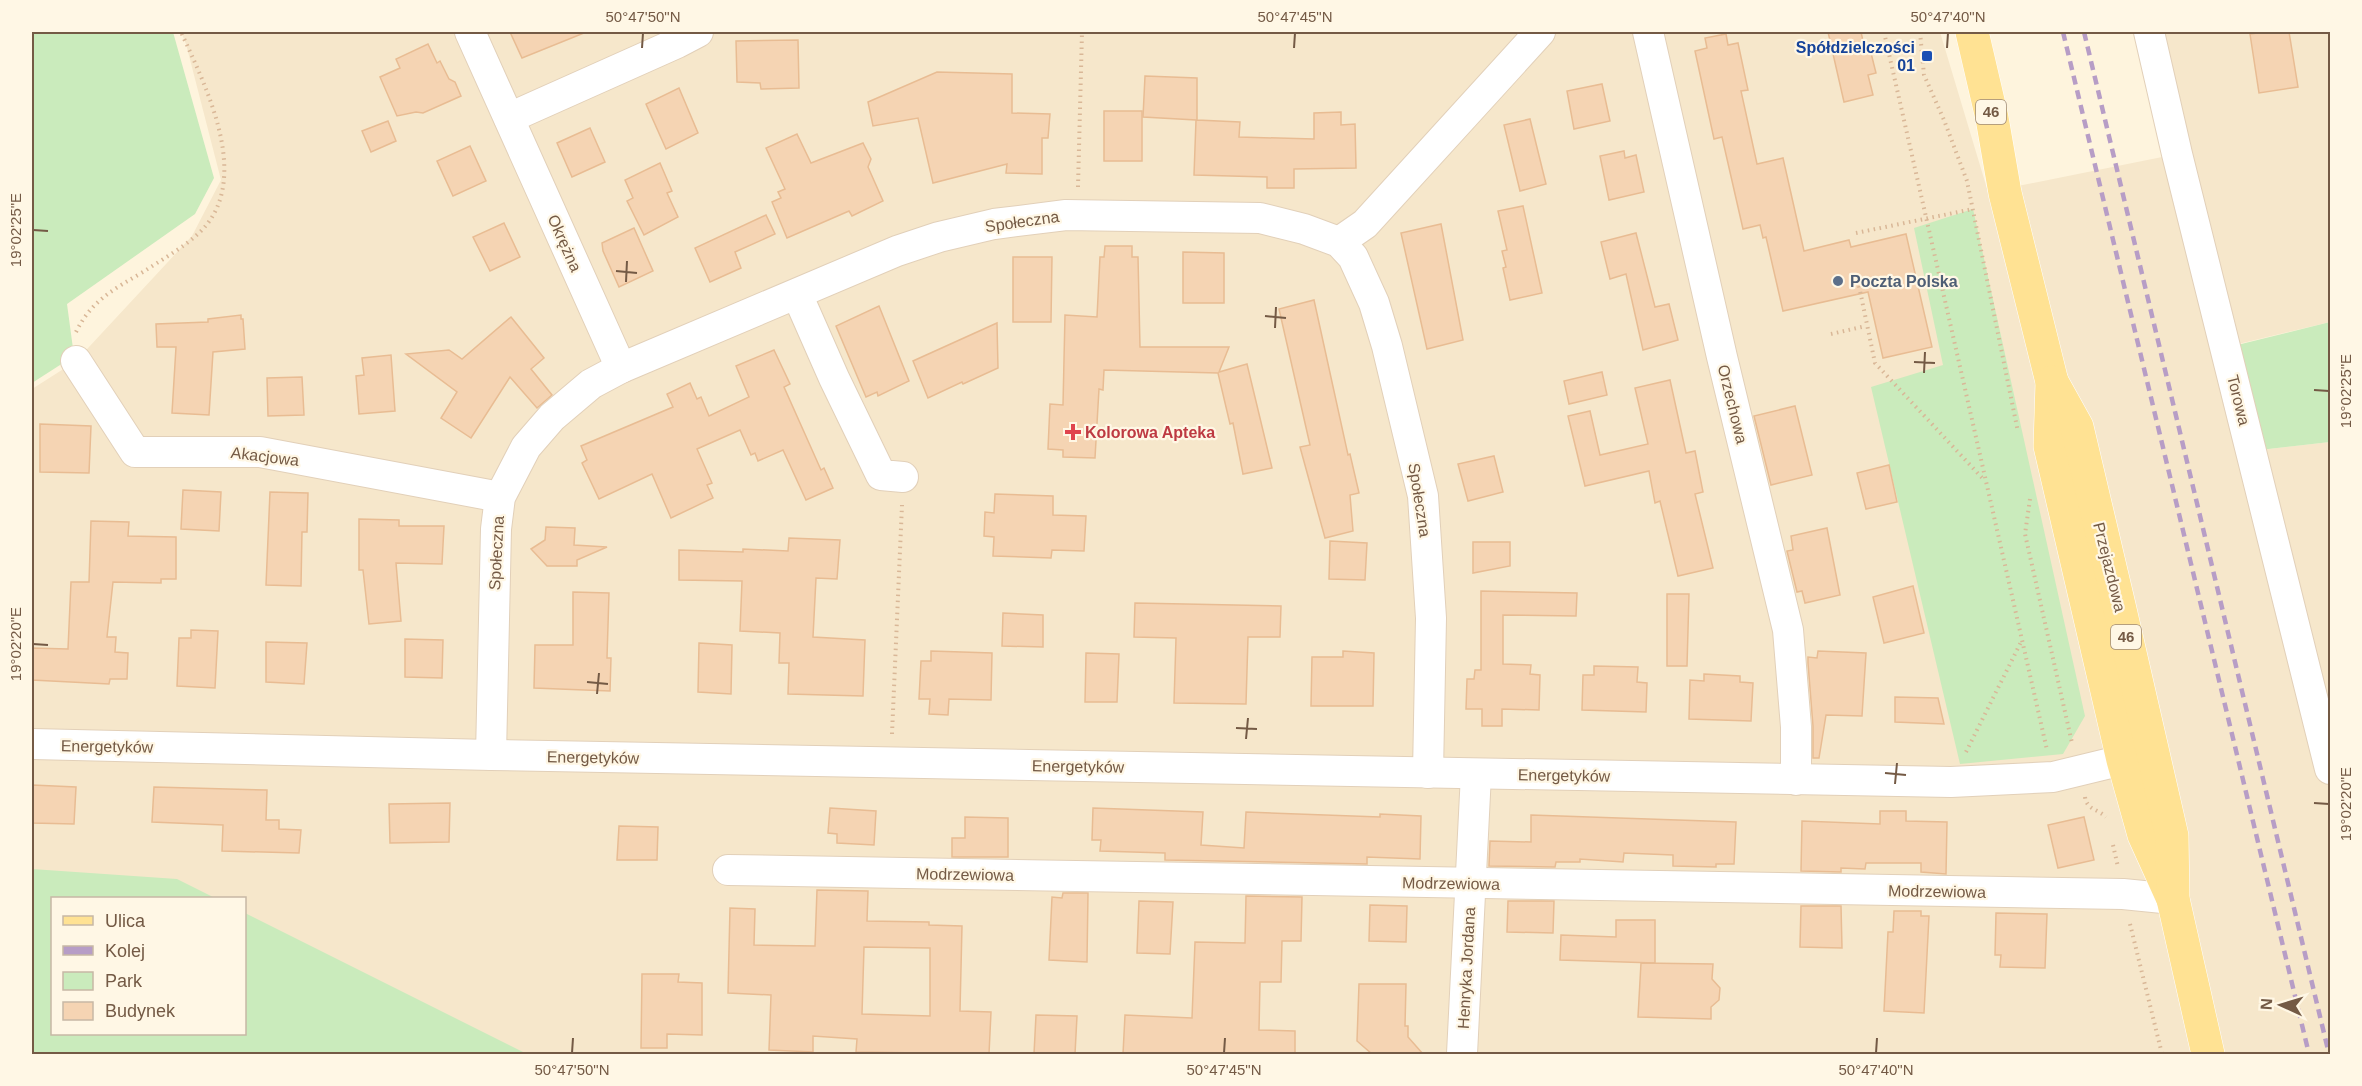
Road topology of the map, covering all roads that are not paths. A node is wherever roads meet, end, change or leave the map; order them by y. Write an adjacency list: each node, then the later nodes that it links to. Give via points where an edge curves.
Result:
1 (470, 32): 7 (street, Okrężna)
2 (698, 32): 7 (street)
3 (1540, 32): 8 (street, via 1365,224)
4 (1648, 32): 21 (street, Orzechowa, via 1788,630 1795,704)
5 (1972, 32): 12 (main road, Przejazdowa / 46, via 2005,193)
6 (2149, 32): 18 (street, Torowa)
7 (509, 118): 11 (street, Okrężna)
8 (1339, 242): 9 (street, Społeczna, via 1260,218 1077,215 994,224 939,237); 19 (street, Społeczna, via 1353,257 1374,303 1423,496 1431,618)
9 (797, 294): 11 (street, Społeczna); 13 (street, via 881,475)
10 (76, 362): 14 (street, Akacjowa, via 135,452 260,452)
11 (621, 368): 14 (street, Społeczna, via 591,384 552,417 526,447)
12 (2052, 382): 17 (main road, Przejazdowa / 46, via 2050,446); 24 (main road, Przejazdowa / 46, via 2077,427 2119,605 2172,836)
13 (903, 477)
14 (500, 497): 16 (street, Społeczna)
15 (32, 744): 16 (street, Energetyków)
16 (491, 755): 19 (street, Energetyków)
17 (2123, 760): 21 (street, Energetyków, via 2066,775 1951,782); 24 (main road, Przejazdowa / 46, via 2144,835)
18 (2331, 769)
19 (1428, 773): 20 (street, Energetyków)
20 (1476, 774): 21 (street, Energetyków); 23 (street, Henryka Jordana)
21 (1796, 780)
22 (728, 870): 23 (street, Modrzewiowa)
23 (1471, 883): 24 (street, Modrzewiowa, via 2123,894); 25 (street, Henryka Jordana)
24 (2173, 899): 26 (main road, Przejazdowa / 46)
25 (1462, 1054)
26 (2208, 1054)

